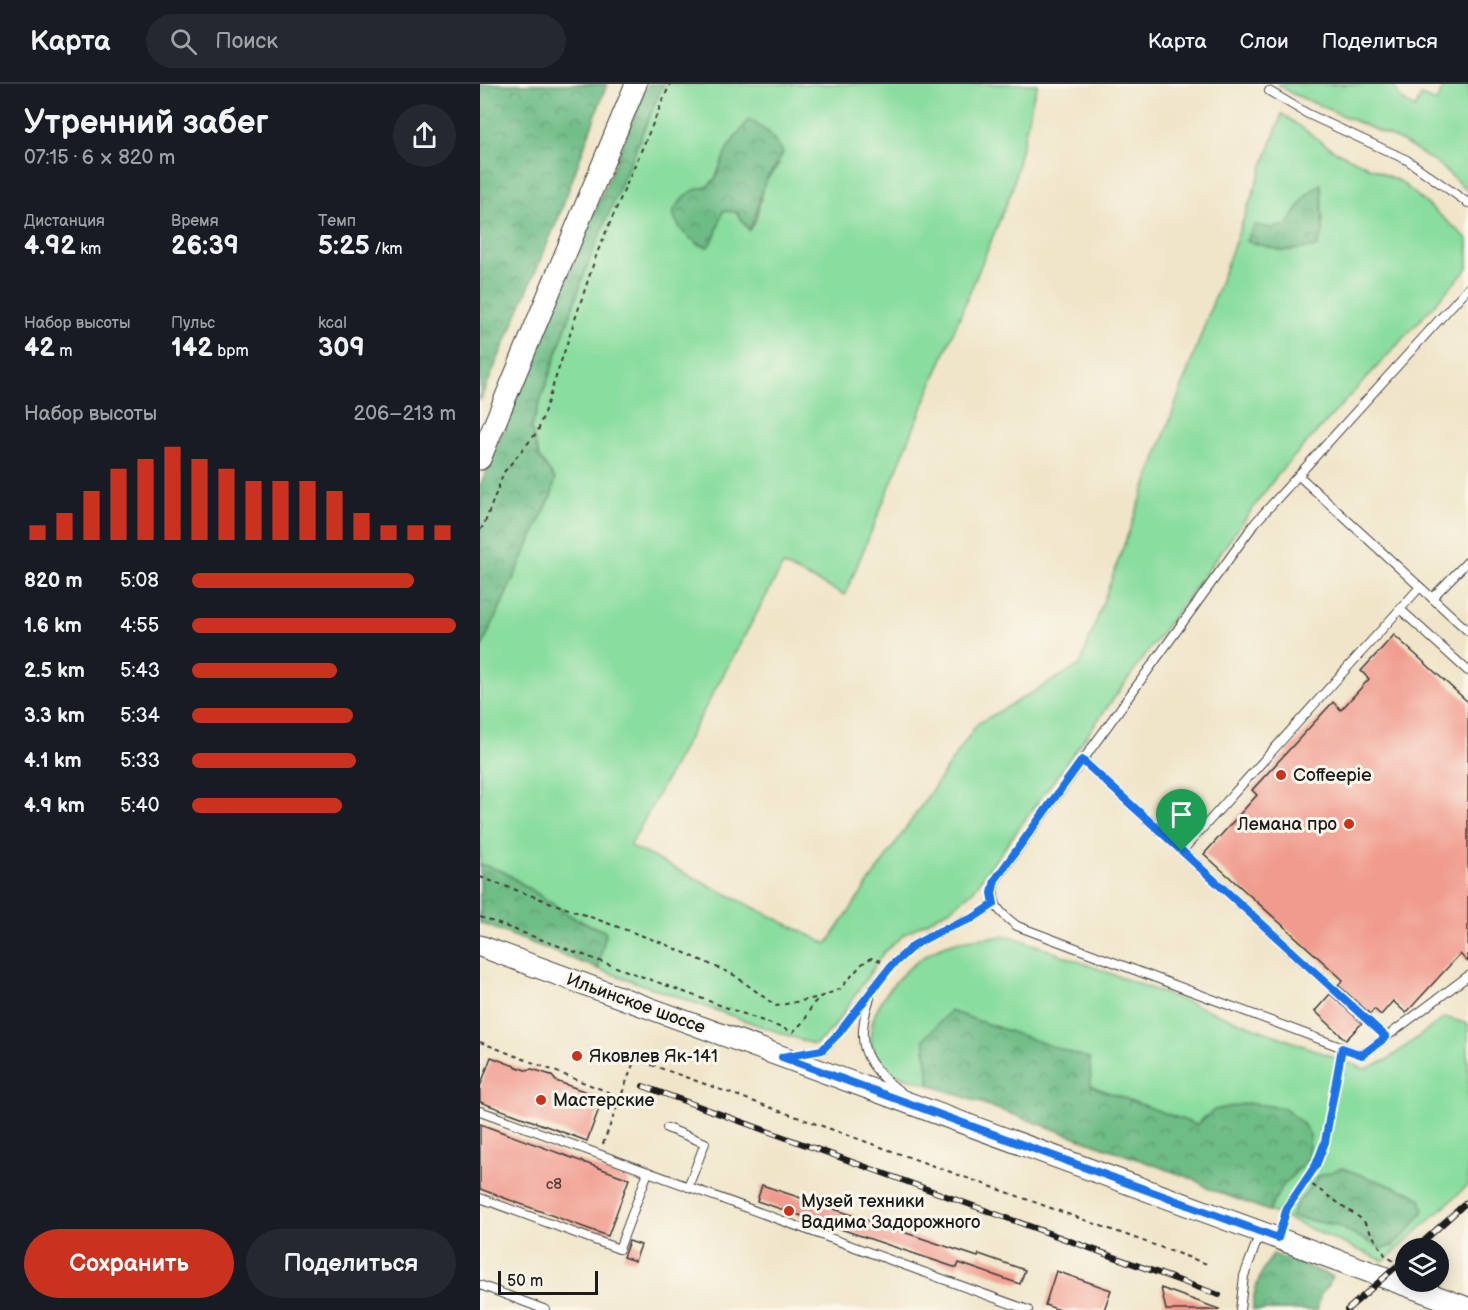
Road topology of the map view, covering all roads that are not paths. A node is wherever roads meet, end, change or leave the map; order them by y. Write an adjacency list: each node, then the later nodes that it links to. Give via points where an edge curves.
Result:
1 (636, 84): 5 (main road)
2 (1269, 91): 3 (lane, via 1308,114 1407,160)
3 (1468, 203)
4 (1468, 288): 6 (lane)
5 (480, 459)
6 (1299, 476): 8 (lane); 13 (lane, via 1255,523)
7 (1468, 561): 9 (lane)
8 (1420, 587): 9 (lane); 10 (lane)
9 (1432, 598): 11 (lane)
10 (1401, 610): 12 (lane); 14 (lane)
11 (1468, 631)
12 (1468, 671)
13 (1082, 760): 14 (lane); 15 (lane, via 995,880)
14 (1182, 851): 19 (lane)
15 (994, 904): 18 (lane, via 914,945 891,966); 19 (lane, via 1017,926 1362,1055)
16 (480, 946): 20 (main road, Ильинское шоссе)
17 (1468, 976): 19 (lane)
18 (873, 991): 20 (lane, via 822,1050); 21 (lane, via 863,1018 862,1044 874,1068)
19 (1386, 1037)
20 (782, 1057): 21 (main road, Ильинское шоссе)
21 (921, 1108): 27 (main road, Ильинское шоссе)
22 (480, 1111): 24 (lane)
23 (667, 1128): 25 (lane, via 705,1143)
24 (648, 1172): 25 (lane); 26 (lane, via 619,1249)
25 (688, 1186): 31 (lane)
26 (480, 1198)
27 (1269, 1235): 29 (main road, Ильинское шоссе); 32 (lane, via 1244,1276)
28 (480, 1285): 30 (lane)
29 (1462, 1308)
30 (546, 1310)
31 (1028, 1310)
32 (1240, 1310)

